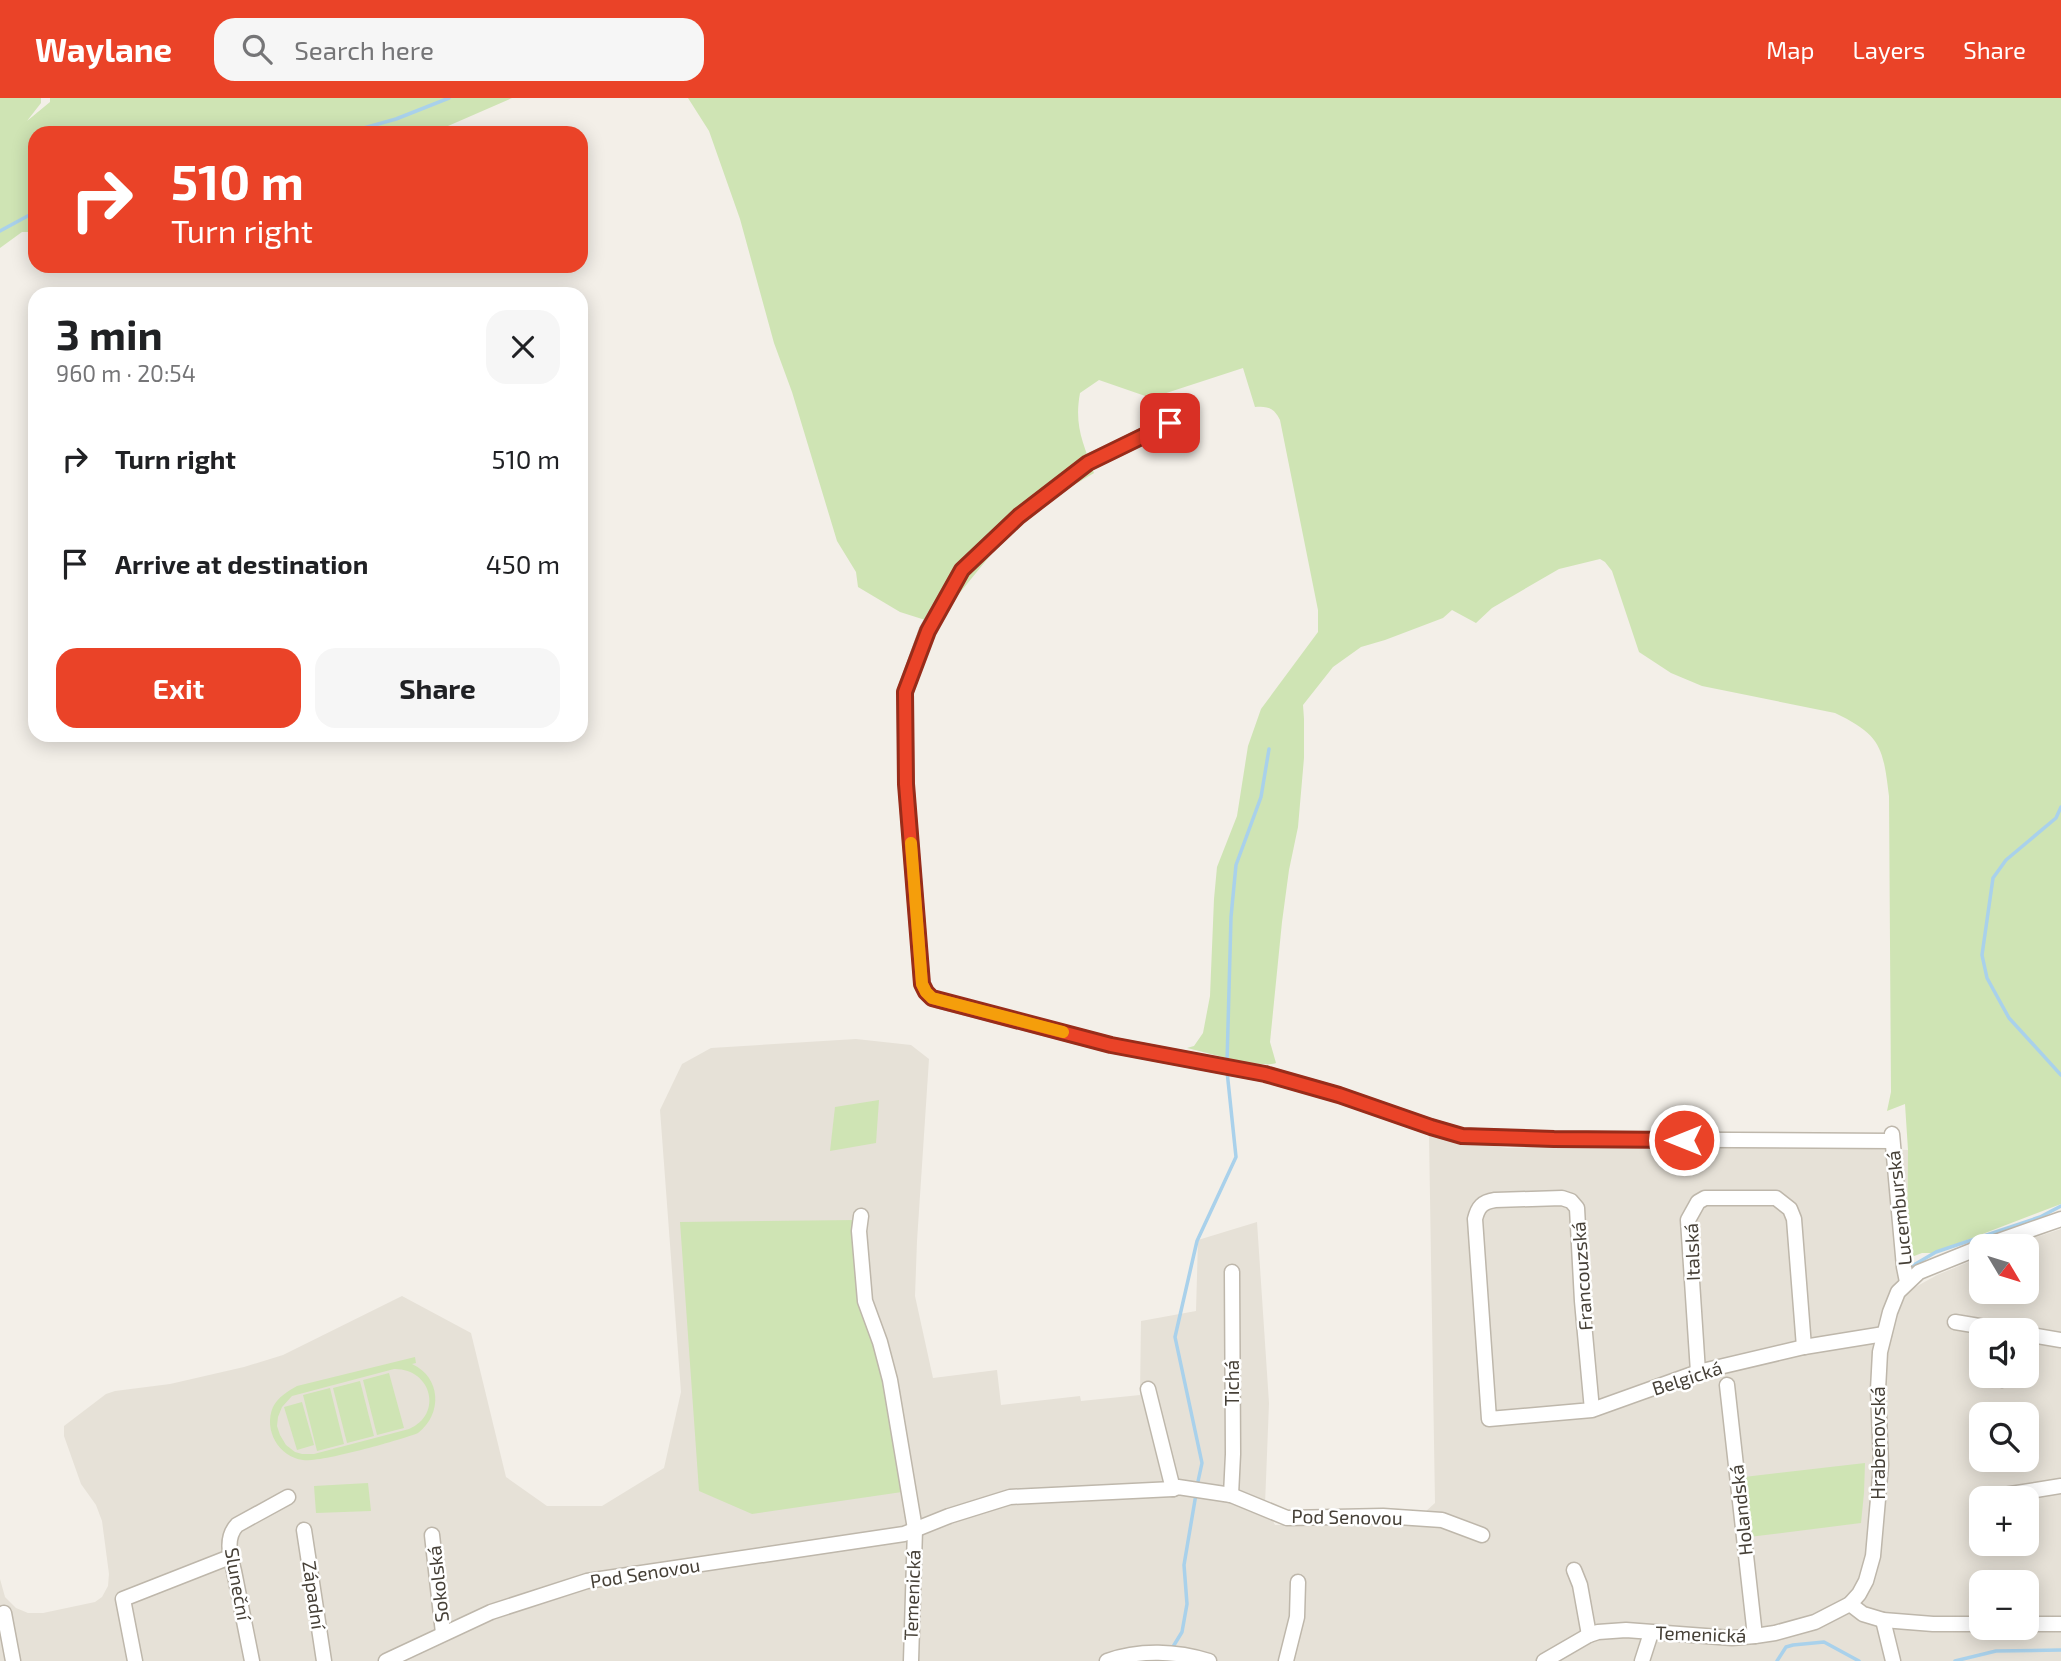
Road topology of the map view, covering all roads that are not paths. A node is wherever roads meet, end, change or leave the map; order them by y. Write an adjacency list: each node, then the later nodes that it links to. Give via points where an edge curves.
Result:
1 (1190, 414): 7 (street, Lucemburská, via 1088,463 1019,516 962,570 928,631 905,692 906,784 926,992 932,998 1111,1045 1265,1074 1462,1136 1892,1138)
2 (861, 1216): 24 (street, via 865,1301 890,1380)
3 (2061, 1219): 4 (street)
4 (2019, 1234)
5 (1969, 1252): 7 (street, via 1919,1272)
6 (1232, 1272): 22 (street, Tichá)
7 (1907, 1282): 10 (street, Hrabenovská, via 1898,1292)
8 (1955, 1322): 9 (street)
9 (1969, 1324)
10 (1884, 1334): 13 (street, Belgická); 31 (street, Hrabenovská, via 1873,1556 1866,1581)
11 (2039, 1336): 12 (street)
12 (2061, 1340)
13 (1804, 1347): 14 (street, Belgická); 14 (street, Italská, via 1790,1209 1776,1198 1705,1198 1688,1220)
14 (1698, 1372): 17 (street, Belgická)
15 (1727, 1385): 40 (street, Holandská)
16 (1148, 1389): 20 (street)
17 (1592, 1410): 18 (street, Belgická); 18 (street, Francouzská, via 1577,1208 1562,1198 1495,1200 1478,1208 1475,1219)
18 (1489, 1419)
19 (2061, 1486): 21 (street)
20 (1173, 1489): 22 (street, Pod Senovou); 24 (street, Pod Senovou, via 1010,1497)
21 (2039, 1489)
22 (1231, 1495): 27 (street, Pod Senovou, via 1287,1518 1441,1520)
23 (288, 1497): 28 (street, Sluneční, via 237,1525 230,1539)
24 (915, 1529): 37 (street, Pod Senovou, via 804,1551 587,1581); 46 (street, Temenická)
25 (304, 1530): 44 (street, Západní)
26 (432, 1535): 37 (street, Sokolská)
27 (1482, 1535)
28 (230, 1557): 42 (street, via 123,1599); 43 (street, Sluneční)
29 (1574, 1570): 39 (street)
30 (1298, 1582): 49 (street, via 1297,1617)
31 (1850, 1604): 33 (street); 40 (street, Temenická, via 1815,1622)
32 (4, 1613): 41 (street)
33 (1883, 1620): 34 (street); 52 (street)
34 (1969, 1624)
35 (2039, 1624): 36 (street)
36 (2061, 1624)
37 (443, 1633): 45 (street, Pod Senovou)
38 (1651, 1633): 39 (street, Temenická, via 1611,1630); 40 (street, Temenická); 51 (street)
39 (1589, 1635): 50 (street, Temenická)
40 (1755, 1636)
41 (13, 1661)
42 (135, 1661)
43 (252, 1661)
44 (324, 1661)
45 (386, 1661)
46 (911, 1661)
47 (1107, 1661): 48 (street, via 1151,1653)
48 (1209, 1661)
49 (1286, 1661)
50 (1544, 1661)
51 (1642, 1661)
52 (1893, 1661)

